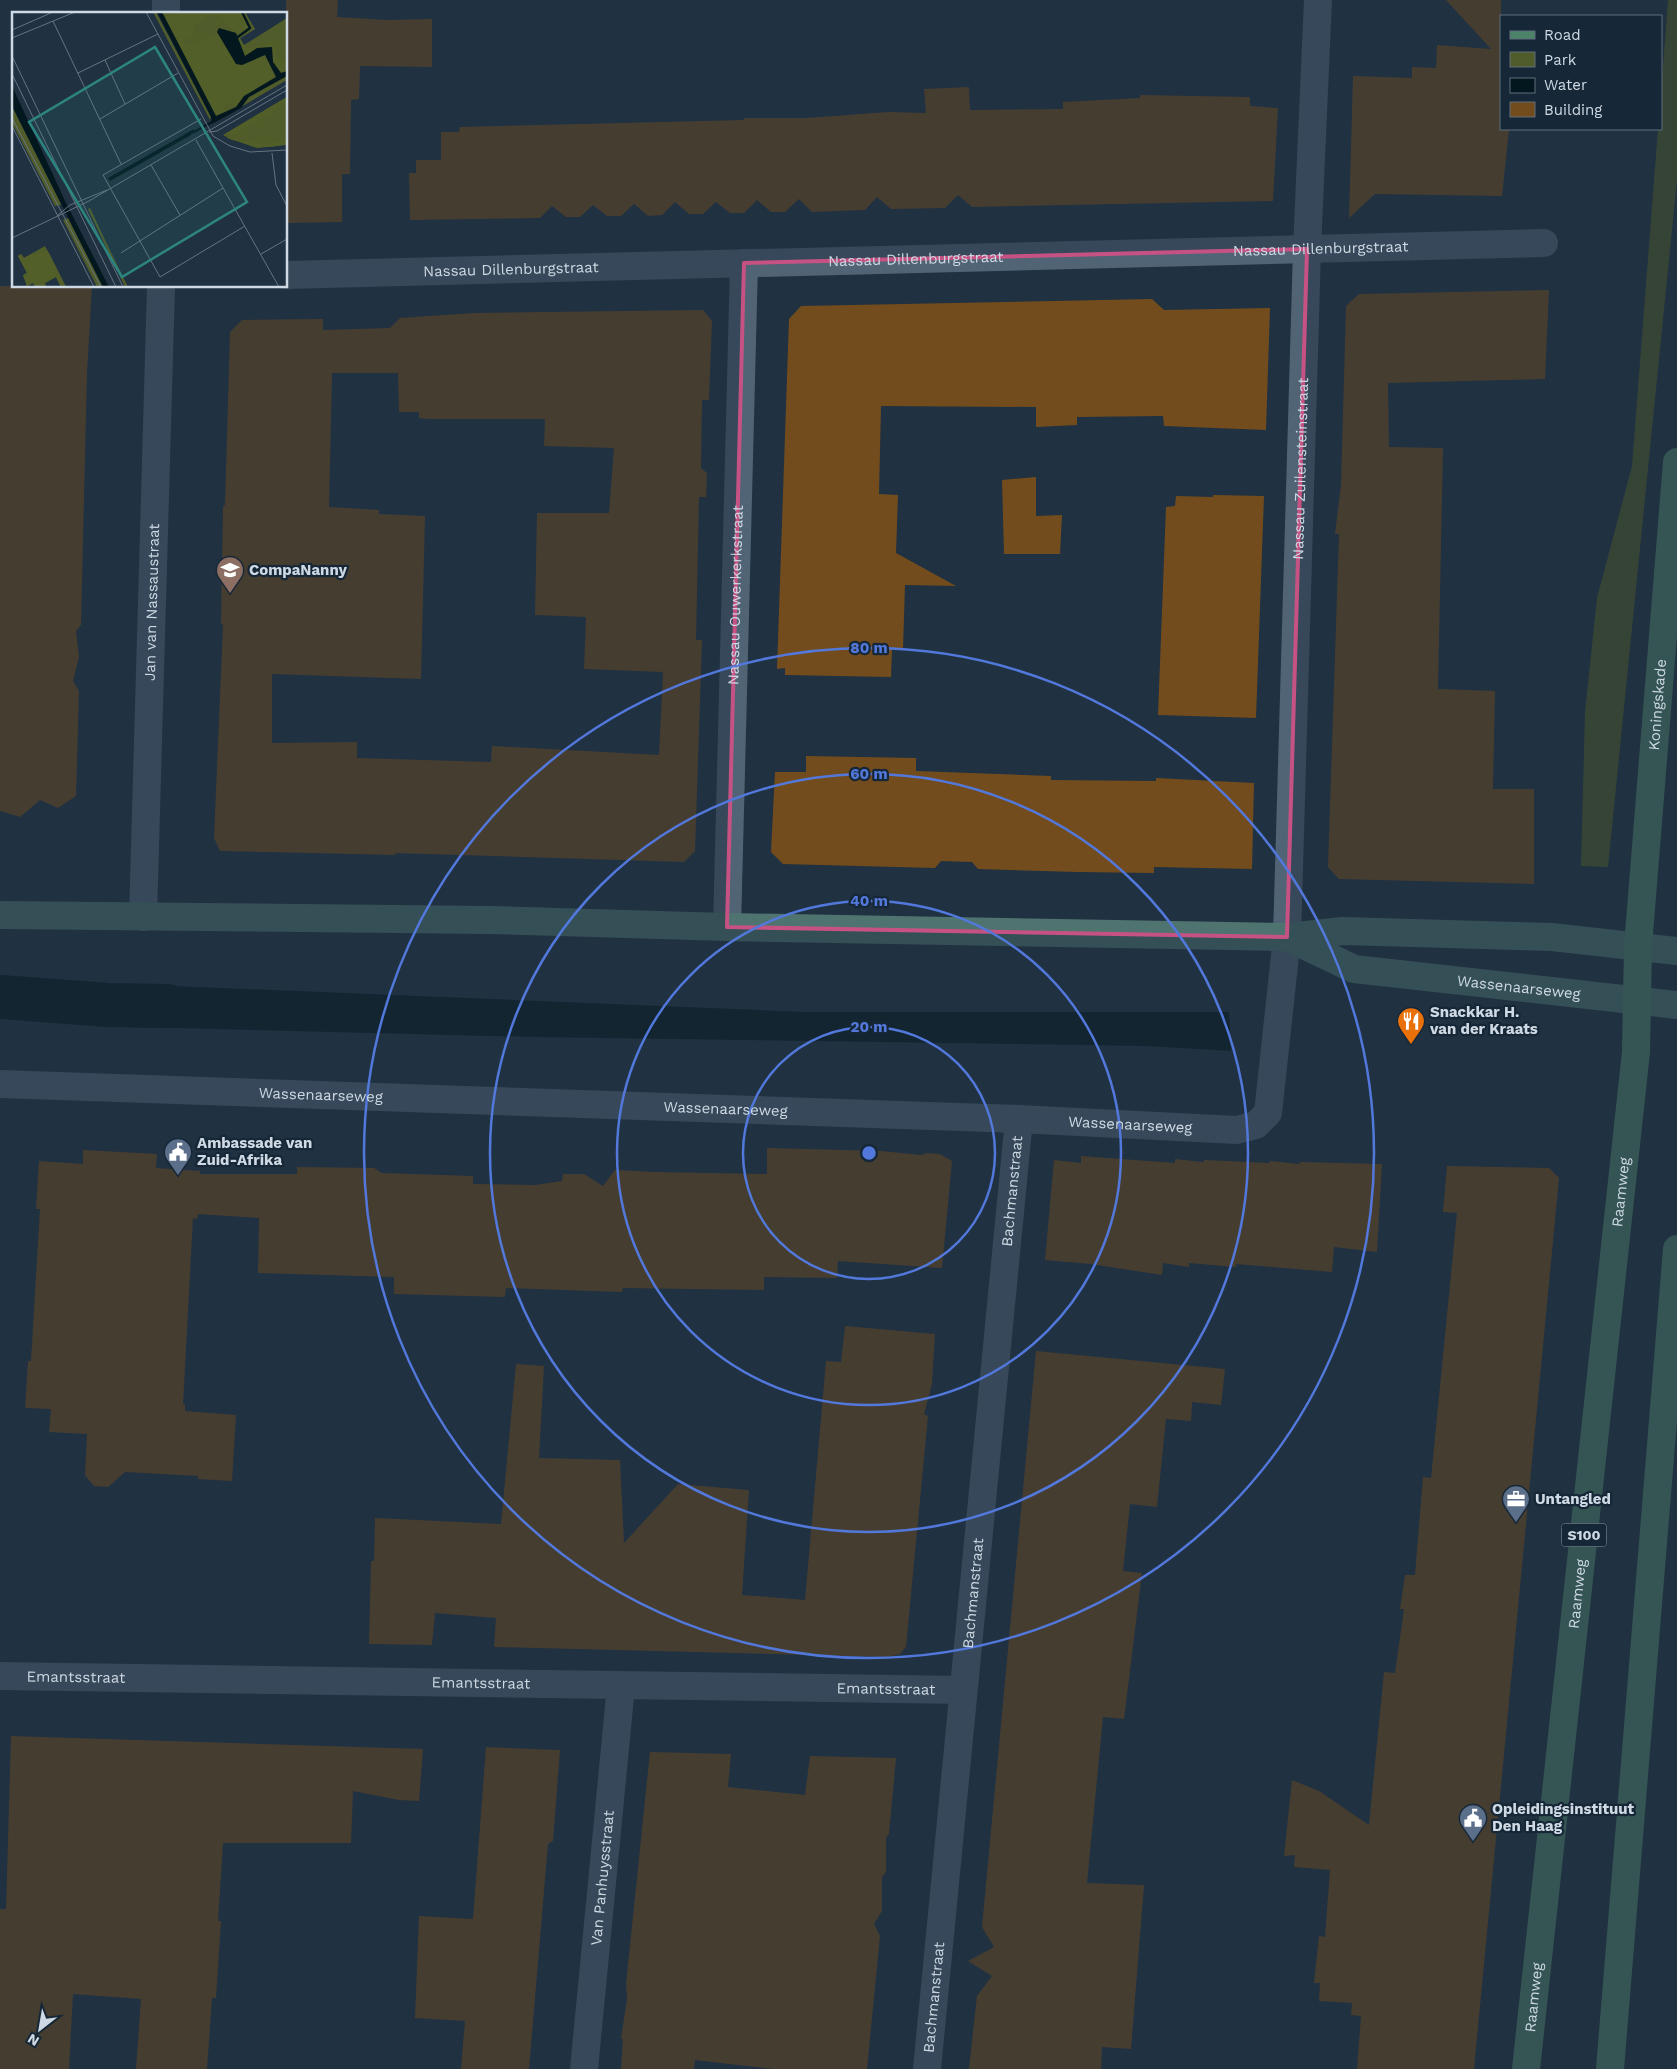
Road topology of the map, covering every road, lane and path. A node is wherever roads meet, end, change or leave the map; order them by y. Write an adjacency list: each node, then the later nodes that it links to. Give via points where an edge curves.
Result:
1 (1318, 0): 3 (street, Nassau Zuilensteinstraat)
2 (1544, 243): 3 (street, Nassau Dillenburgstraat)
3 (1307, 249): 4 (street, Nassau Dillenburgstraat); 11 (street, Nassau Zuilensteinstraat)
4 (744, 263): 5 (street, Nassau Dillenburgstraat); 10 (street, Nassau Ouwerkerkstraat)
5 (288, 275)
6 (161, 288): 9 (street, Jan van Nassaustraat)
7 (1677, 462): 12 (main road, Koningskade / S100)
8 (0, 914): 9 (street, Wassenaarseweg)
9 (143, 917): 10 (street, Wassenaarseweg, via 490,920)
10 (728, 927): 11 (street, Wassenaarseweg)
11 (1287, 937): 12 (street, Wassenaarseweg, via 1343,931 1552,937); 14 (street, Wassenaarseweg, via 1354,969); 17 (street, Wassenaarseweg, via 1268,1112 1256,1125 1237,1130)
12 (1638, 946): 13 (street, Wassenaarseweg); 14 (main road, S100)
13 (1677, 951)
14 (1638, 1000): 15 (street, Wassenaarseweg); 24 (main road, Raamweg / S100, via 1636,1052)
15 (1677, 1005)
16 (0, 1084): 17 (street, Wassenaarseweg)
17 (1019, 1119): 21 (street, Bachmanstraat)
18 (1677, 1249): 25 (main road)
19 (0, 1676): 20 (street, Emantsstraat)
20 (621, 1686): 21 (street, Emantsstraat); 22 (street, Van Panhuysstraat)
21 (963, 1690): 23 (street, Bachmanstraat)
22 (584, 2069)
23 (927, 2069)
24 (1526, 2069)
25 (1610, 2069)

